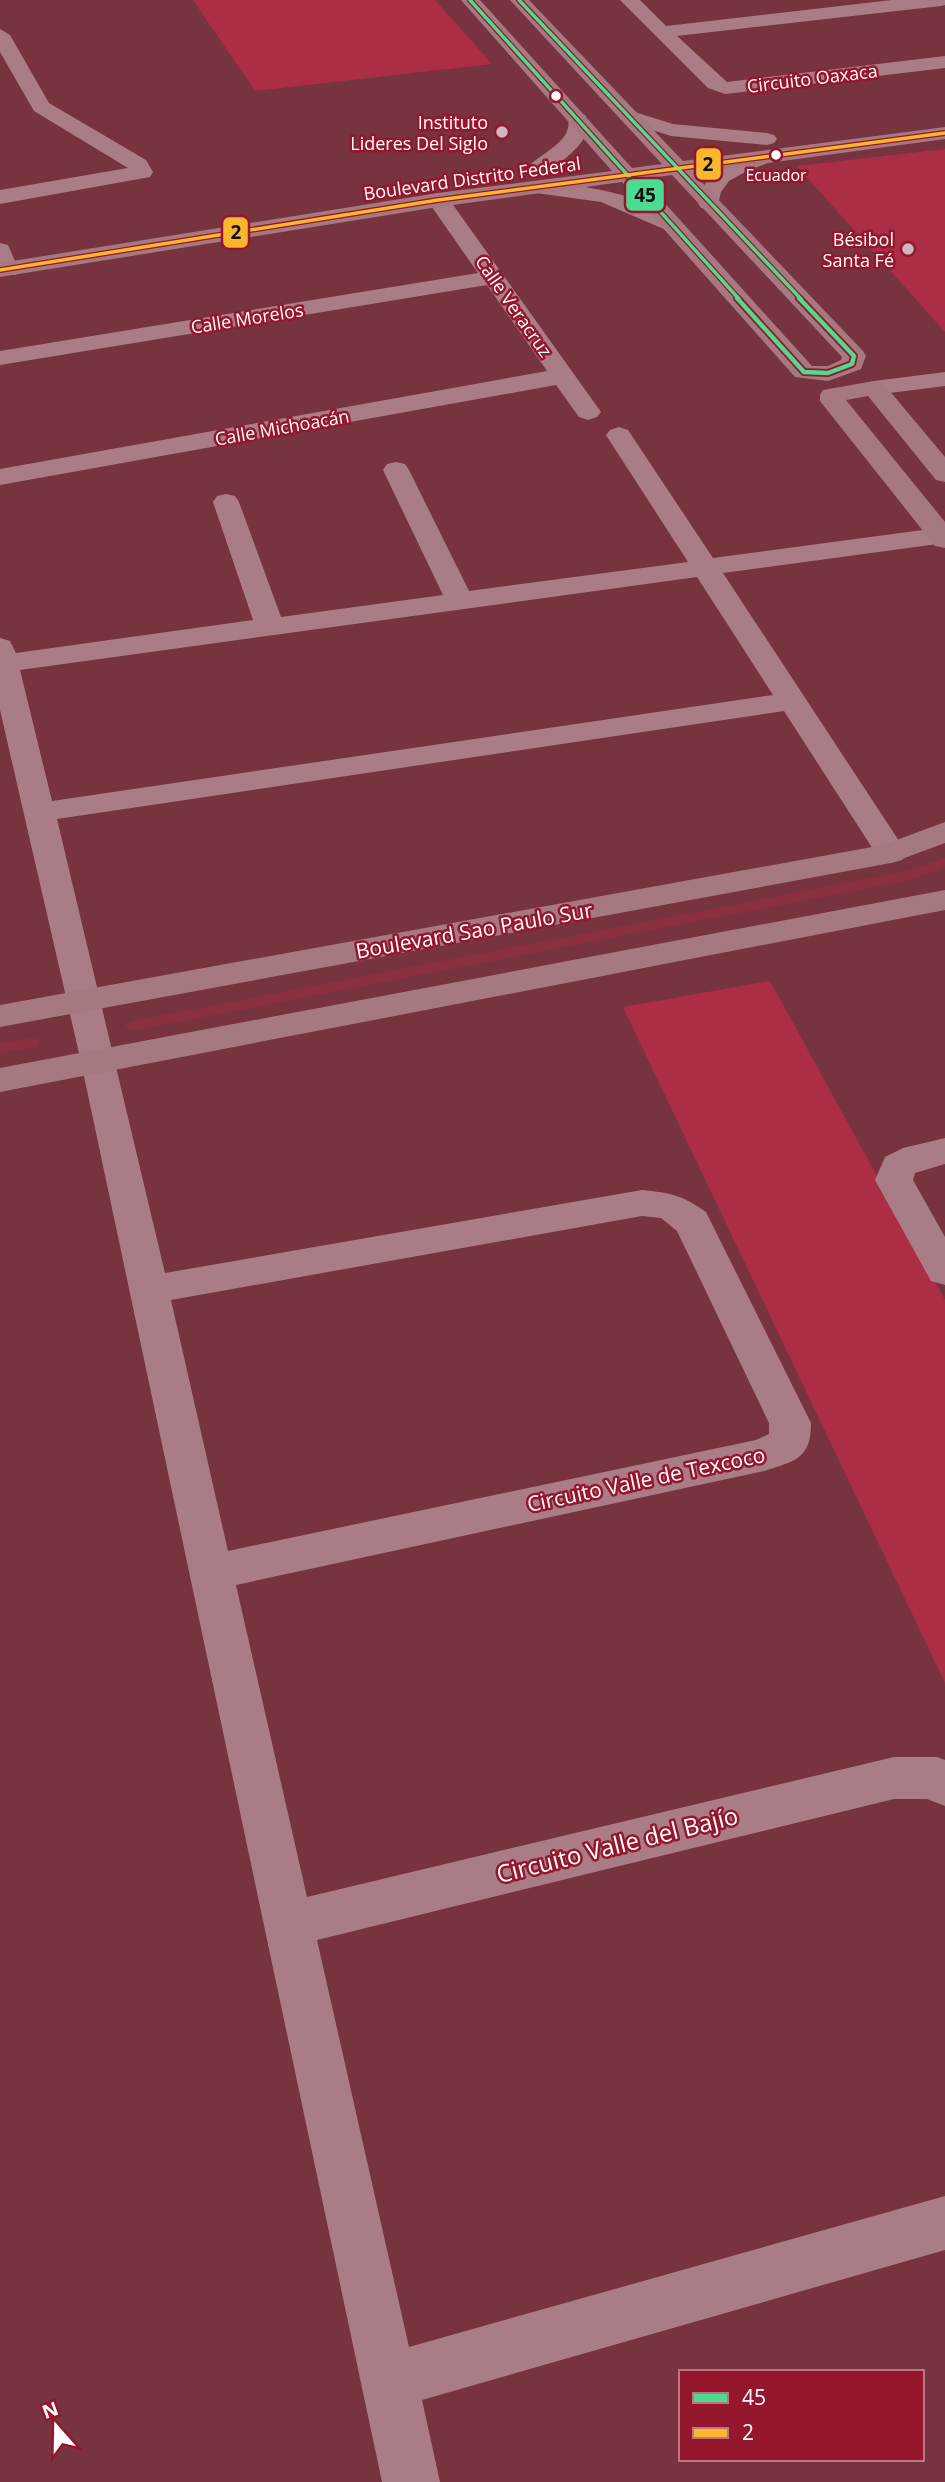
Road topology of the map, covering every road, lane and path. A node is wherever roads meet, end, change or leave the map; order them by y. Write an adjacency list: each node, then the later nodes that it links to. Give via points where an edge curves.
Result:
1 (470, 0): 10 (street)
2 (519, 0): 9 (street)
3 (629, 0): 5 (street, Circuito Oaxaca)
4 (941, 0): 5 (street)
5 (662, 32): 7 (street, Circuito Oaxaca, via 725,88)
6 (0, 35): 17 (street, via 41,107 138,165 142,172)
7 (945, 62)
8 (945, 115): 12 (street, Boulevard Distrito Federal)
9 (628, 116): 12 (street, via 671,130); 14 (street)
10 (578, 119): 13 (street); 16 (street, via 579,131)
11 (945, 133): 12 (street, Boulevard Distrito Federal)
12 (768, 147): 14 (street, Boulevard Distrito Federal); 19 (street, via 720,176 709,191)
13 (612, 158): 14 (street, Boulevard Distrito Federal); 15 (street); 16 (street, Boulevard Distrito Federal)
14 (669, 159): 15 (street, Boulevard Distrito Federal); 19 (street)
15 (627, 174): 16 (street, Boulevard Distrito Federal); 20 (street)
16 (538, 178): 18 (street, Boulevard Distrito Federal); 20 (street, via 638,206); 21 (street, Boulevard Distrito Federal)
17 (0, 197)
18 (438, 201): 21 (street, Boulevard Distrito Federal); 22 (street, Calle Veracruz)
19 (709, 202): 20 (street, via 854,356 852,364 834,373 804,372)
20 (673, 226)
21 (2, 258)
22 (495, 277): 23 (street, Calle Morelos); 24 (street, Calle Veracruz)
23 (0, 358)
24 (563, 376): 27 (street, Calle Veracruz); 31 (street, Calle Michoacán)
25 (945, 379): 26 (street)
26 (874, 388): 30 (street); 33 (street, via 839,392 832,395 833,401)
27 (588, 412)
28 (619, 435): 34 (street)
29 (397, 470): 35 (street)
30 (945, 474)
31 (0, 477)
32 (226, 502): 36 (street)
33 (944, 537): 34 (street)
34 (707, 568): 35 (street); 38 (street)
35 (460, 601): 36 (street)
36 (270, 628): 37 (street)
37 (2, 655): 39 (street)
38 (793, 701): 39 (street); 41 (street)
39 (39, 812): 43 (street)
40 (945, 832): 41 (street, Boulevard Sao Paulo Sur)
41 (891, 853): 43 (street, Boulevard Sao Paulo Sur)
42 (945, 900): 45 (street)
43 (83, 1002): 44 (street, Boulevard Sao Paulo Sur); 45 (street)
44 (0, 1016)
45 (99, 1062): 46 (street); 49 (street)
46 (0, 1080)
47 (945, 1151): 48 (street, via 898,1166 894,1180)
48 (945, 1270)
49 (148, 1290): 50 (street); 50 (street, Circuito Valle de Texcoco, via 642,1203 670,1206 692,1222 790,1423 790,1443 764,1455)
50 (211, 1572): 52 (street)
51 (945, 1785): 52 (street, Circuito Valle del Bajío, via 937,1778 894,1778)
52 (288, 1924): 54 (street)
53 (945, 2223): 54 (street)
54 (389, 2381): 55 (street)
55 (411, 2482)

